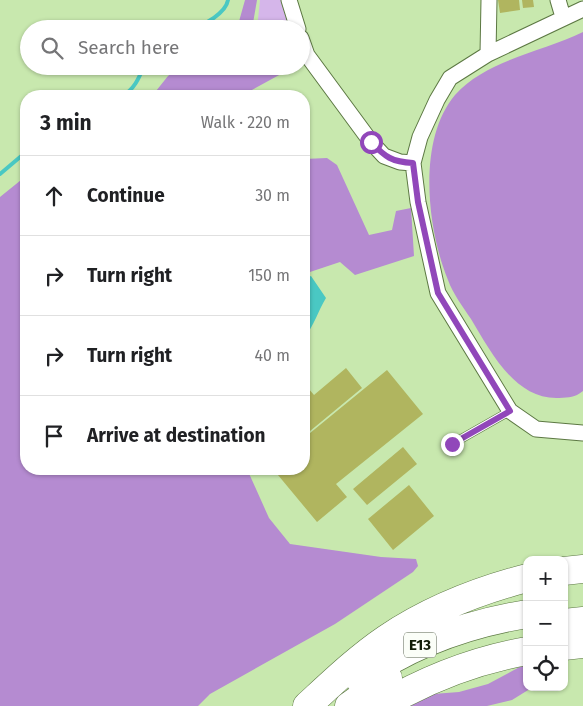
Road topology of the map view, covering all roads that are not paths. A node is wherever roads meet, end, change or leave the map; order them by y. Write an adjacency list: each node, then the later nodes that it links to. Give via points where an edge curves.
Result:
1 (289, 0): 6 (street)
2 (489, 0): 7 (street)
3 (558, 0): 5 (street)
4 (583, 9): 5 (street)
5 (563, 17): 7 (street)
6 (295, 20)
7 (488, 54): 9 (street, via 450,78 420,137)
8 (310, 59): 9 (street, via 384,156)
9 (413, 163): 10 (street, via 438,293)
10 (510, 411): 11 (street, via 536,430); 12 (lane)
11 (583, 433)
12 (452, 444)
13 (583, 569): 14 (highway)
14 (568, 571)
15 (523, 579): 25 (highway, via 471,595 412,623 360,660)
16 (583, 609): 17 (highway)
17 (568, 610)
18 (523, 615): 26 (highway, E13, via 472,626 424,643 374,670)
19 (583, 621): 20 (highway)
20 (568, 623)
21 (523, 629): 27 (highway, E13, via 477,638 423,658)
22 (583, 644): 23 (highway)
23 (568, 646)
24 (523, 653): 28 (highway, via 449,674)
25 (307, 706)
26 (328, 706)
27 (349, 706)
28 (382, 706)

